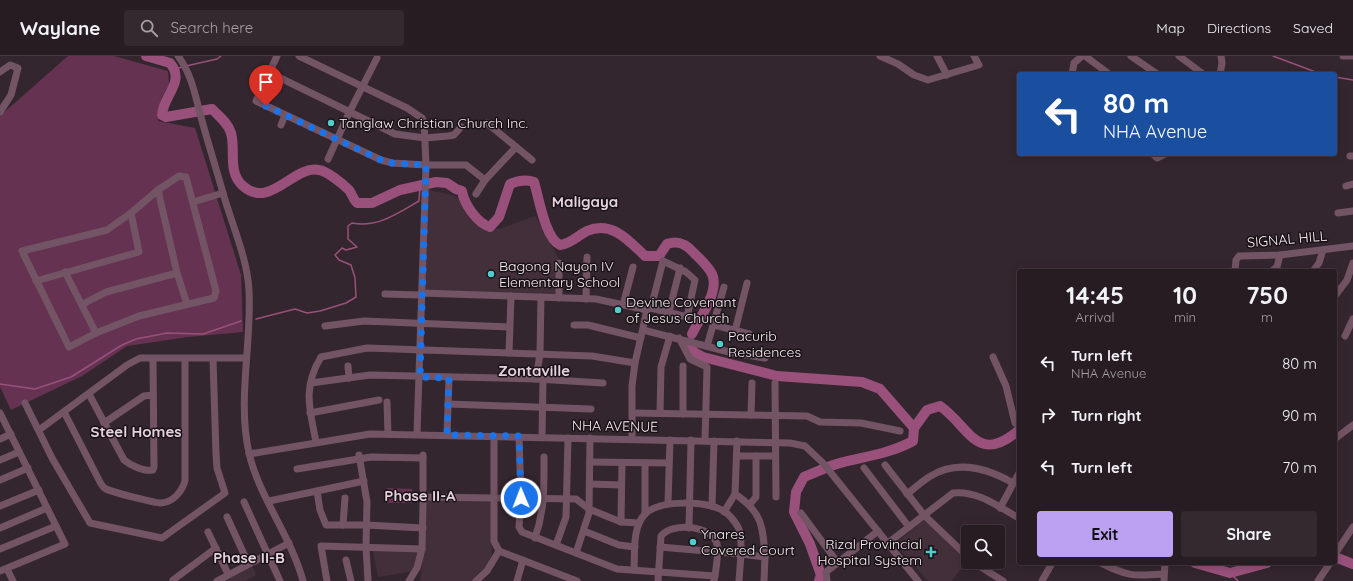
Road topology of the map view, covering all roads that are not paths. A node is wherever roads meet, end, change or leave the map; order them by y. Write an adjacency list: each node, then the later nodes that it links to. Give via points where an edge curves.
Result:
1 (178, 56): 40 (street, via 187,70 198,103)
2 (277, 56): 18 (street)
3 (299, 56): 25 (street)
4 (880, 56): 16 (street)
5 (901, 56): 16 (street)
6 (937, 56): 24 (street)
7 (974, 56): 24 (street, via 980,65)
8 (1082, 56): 19 (street, via 1074,63)
9 (1085, 56): 20 (street)
10 (1131, 56): 21 (street)
11 (1179, 56): 22 (street)
12 (1220, 56): 23 (street)
13 (1343, 56): 14 (street)
14 (1353, 56)
15 (378, 58): 25 (street)
16 (898, 64): 24 (street, via 914,75 928,80)
17 (0, 72): 26 (street, via 10,66 18,68 11,96)
18 (268, 72): 27 (street); 28 (street, via 256,101)
19 (1072, 72)
20 (1106, 72)
21 (1154, 72)
22 (1200, 72)
23 (1220, 72)
24 (948, 75)
25 (362, 86): 27 (street); 33 (street, via 422,118 426,125)
26 (0, 112)
27 (349, 113): 32 (street); 33 (street, via 395,134)
28 (285, 115): 30 (street); 32 (street, via 321,133)
29 (487, 123): 34 (street)
30 (280, 125)
31 (461, 127): 33 (street, via 454,135)
32 (338, 138): 35 (street); 37 (street, via 381,160)
33 (425, 138): 37 (street)
34 (516, 147): 36 (street); 38 (street)
35 (328, 159)
36 (532, 160)
37 (426, 165): 38 (street, via 466,165); 64 (street)
38 (485, 180): 41 (street)
39 (158, 190): 42 (street, via 179,176 186,177); 44 (street); 58 (street)
40 (223, 193): 42 (street); 94 (street, via 246,270 249,290)
41 (476, 194)
42 (193, 202): 70 (street, via 216,291 214,298)
43 (1353, 211): 45 (street)
44 (131, 213): 57 (street, via 139,252); 59 (street, via 107,230 22,250)
45 (1338, 213)
46 (1353, 246): 47 (street, SIGNAL HILL)
47 (1323, 250): 48 (street, SIGNAL HILL); 56 (street)
48 (1280, 255): 54 (street, SIGNAL HILL, via 1239,256); 55 (street)
49 (587, 257): 68 (street)
50 (559, 263): 67 (street)
51 (1353, 263): 62 (street, via 1347,280)
52 (634, 267): 71 (street)
53 (680, 268): 72 (street, via 663,261); 73 (street); 73 (street, via 696,281 688,316)
54 (1235, 269)
55 (1274, 269)
56 (1314, 269)
57 (65, 272): 59 (street); 69 (street)
58 (176, 273): 69 (street, via 106,292); 70 (street)
59 (36, 281): 82 (street, via 69,347)
60 (747, 282): 81 (street)
61 (724, 287): 77 (street)
62 (1337, 293)
63 (385, 294): 64 (street)
64 (421, 294): 65 (street); 75 (street)
65 (511, 296): 66 (street); 79 (street)
66 (541, 297): 67 (street); 91 (street)
67 (559, 298): 68 (street)
68 (586, 299): 71 (street)
69 (83, 304): 82 (street)
70 (187, 304): 82 (street, via 139,316)
71 (623, 305): 72 (street)
72 (649, 309): 73 (street); 80 (street)
73 (669, 312)
74 (1353, 320): 85 (street)
75 (421, 323): 78 (street, via 364,320); 79 (street); 89 (street)
76 (574, 325): 86 (street, via 588,325)
77 (714, 325): 81 (street); 88 (street)
78 (325, 326)
79 (509, 327): 90 (street)
80 (643, 330): 84 (street); 86 (street)
81 (735, 331): 83 (street)
82 (96, 332)
83 (749, 334)
84 (670, 336): 87 (street); 120 (street, via 661,367)
85 (1345, 336)
86 (641, 338): 98 (street)
87 (679, 338): 88 (street); 122 (street, via 690,359 707,367)
88 (707, 346): 95 (street)
89 (420, 351): 90 (street); 101 (street); 105 (street, via 367,348 321,357)
90 (509, 353): 91 (street)
91 (540, 354): 98 (street, via 592,356); 104 (street)
92 (992, 357): 127 (street, via 1006,386)
93 (213, 358): 94 (street); 97 (street); 129 (street, via 217,468 225,493 163,538 90,523)
94 (246, 358): 151 (street, via 246,428)
95 (765, 358)
96 (153, 359): 97 (street); 109 (street, via 140,358); 110 (street)
97 (185, 359): 117 (street, via 185,481 182,491 167,501 153,502 106,489)
98 (635, 363): 119 (street, via 632,386)
99 (348, 366): 102 (street)
100 (683, 366): 121 (street)
101 (420, 377): 102 (street, via 370,375); 103 (street); 133 (street)
102 (349, 378): 105 (street)
103 (449, 378): 104 (street); 114 (street)
104 (539, 379): 106 (street); 115 (street)
105 (311, 383): 118 (street, via 308,396)
106 (603, 383)
107 (775, 383): 125 (street)
108 (752, 384): 124 (street)
109 (89, 394): 117 (street); 126 (street)
110 (153, 395): 126 (street, via 144,396); 126 (street, via 153,470 130,465 124,460)
111 (379, 400): 118 (street)
112 (387, 402): 132 (street)
113 (25, 403): 129 (street)
114 (448, 404): 115 (street); 134 (street)
115 (543, 407): 116 (street); 137 (street)
116 (591, 409)
117 (64, 412): 129 (street)
118 (310, 413): 148 (street)
119 (633, 413): 120 (street); 142 (street)
120 (660, 413): 121 (street)
121 (683, 414): 122 (street)
122 (706, 414): 124 (street); 145 (street)
123 (0, 415): 131 (street)
124 (751, 415): 125 (street)
125 (774, 416): 130 (street, via 807,416 820,422 860,423); 149 (street)
126 (104, 423)
127 (1017, 424)
128 (1353, 425): 138 (street)
129 (38, 430)
130 (900, 431)
131 (10, 434): 139 (street); 150 (street)
132 (388, 434): 133 (street, NHA AVENUE); 148 (street, NHA AVENUE)
133 (416, 434): 134 (street, NHA AVENUE)
134 (447, 435): 135 (street, NHA AVENUE)
135 (494, 436): 136 (street, NHA AVENUE); 179 (street)
136 (519, 436): 137 (street, NHA AVENUE); 180 (street)
137 (542, 437): 140 (street, NHA AVENUE)
138 (1337, 437)
139 (0, 438)
140 (568, 438): 141 (street, NHA AVENUE); 182 (street)
141 (590, 438): 142 (street, NHA AVENUE); 158 (street)
142 (632, 439): 143 (street, NHA AVENUE)
143 (670, 440): 144 (street, NHA AVENUE); 161 (street)
144 (691, 440): 145 (street, NHA AVENUE); 186 (street)
145 (705, 440): 146 (street, NHA AVENUE)
146 (714, 441): 147 (street, NHA AVENUE); 189 (street)
147 (737, 441): 149 (street, NHA AVENUE); 153 (street)
148 (316, 442): 151 (street, NHA AVENUE)
149 (774, 442): 155 (street); 209 (street, NHA AVENUE, via 805,446 823,463)
150 (20, 452): 157 (street); 163 (street)
151 (249, 454): 183 (street)
152 (359, 456): 165 (street); 168 (street); 172 (street, via 423,456)
153 (737, 456): 154 (street); 175 (street)
154 (756, 456): 155 (street); 187 (street, via 756,497)
155 (775, 456): 177 (street)
156 (544, 457): 181 (street)
157 (0, 460)
158 (590, 462): 159 (street); 170 (street)
159 (622, 463): 160 (street); 171 (street)
160 (645, 463): 161 (street); 195 (street)
161 (669, 463): 185 (street)
162 (885, 465): 176 (street)
163 (28, 468): 167 (street); 173 (street)
164 (864, 468): 204 (street)
165 (298, 469)
166 (1017, 477): 169 (street)
167 (0, 480)
168 (364, 481): 174 (street); 202 (street, via 367,502)
169 (1014, 483): 176 (street, via 996,473 963,466 946,469 929,477); 191 (street)
170 (590, 484): 171 (street); 192 (street)
171 (621, 485): 199 (street)
172 (423, 489)
173 (39, 490): 188 (street); 190 (street)
174 (317, 491): 183 (street); 201 (street, via 326,525)
175 (735, 494): 187 (street); 193 (street)
176 (907, 494): 196 (street)
177 (776, 497)
178 (345, 498): 201 (street)
179 (494, 498): 180 (street); 207 (street, via 423,500); 222 (street, via 494,541)
180 (521, 498): 181 (street); 212 (street, via 519,529)
181 (544, 498): 182 (street); 212 (street, via 542,517)
182 (566, 499): 192 (street, via 579,500); 215 (street, via 566,517)
183 (269, 501): 213 (street)
184 (244, 502): 225 (street)
185 (668, 504): 186 (street); 195 (street, via 655,507)
186 (691, 504): 189 (street); 208 (street)
187 (750, 504): 229 (street, via 758,515)
188 (0, 506)
189 (712, 506): 193 (street)
190 (47, 508): 203 (street); 206 (street)
191 (1000, 508): 196 (street, via 979,496 964,492 953,493); 198 (street)
192 (589, 509): 199 (street); 211 (street)
193 (724, 512): 228 (street, via 739,528)
194 (801, 513): 233 (street)
195 (645, 514): 200 (street)
196 (924, 515): 204 (street); 223 (street)
197 (226, 517): 232 (street)
198 (1017, 517)
199 (621, 522): 200 (street)
200 (639, 523): 217 (street)
201 (343, 525): 202 (street)
202 (366, 525): 207 (street); 216 (street)
203 (56, 526): 220 (street); 239 (street, via 65,544)
204 (909, 527): 214 (street)
205 (1353, 527): 224 (street)
206 (0, 528)
207 (423, 528): 221 (street)
208 (689, 528): 218 (street, via 665,530 661,536); 227 (street, via 707,531 717,544)
209 (878, 531): 214 (street, NHA AVENUE); 233 (street)
210 (208, 532): 219 (street)
211 (584, 532): 217 (street, via 619,545); 226 (street)
212 (535, 538): 215 (street)
213 (289, 543): 225 (street); 249 (street)
214 (888, 543): 261 (street, NHA AVENUE)
215 (556, 545): 226 (street)
216 (366, 547): 221 (street); 250 (street, via 321,546); 252 (street)
217 (635, 547): 240 (street)
218 (660, 547): 227 (street); 241 (street)
219 (216, 548): 242 (street); 245 (street)
220 (0, 549)
221 (422, 549): 253 (street, via 417,568)
222 (499, 551): 231 (street); 254 (street, via 487,571)
223 (961, 551)
224 (1337, 551)
225 (269, 553): 232 (street); 248 (street)
226 (576, 553): 240 (street, via 617,569)
227 (716, 553): 228 (street); 243 (street)
228 (741, 554): 229 (street); 258 (street)
229 (765, 557): 259 (street)
230 (346, 560): 251 (street)
231 (523, 560): 255 (street); 256 (street)
232 (248, 563): 242 (street)
233 (838, 563): 260 (street, via 826,572)
234 (1051, 565): 263 (street)
235 (1106, 565): 244 (street, via 1130,576)
236 (1165, 565): 244 (street)
237 (1328, 566): 264 (street)
238 (984, 569): 262 (street)
239 (3, 570): 246 (street)
240 (634, 570): 241 (street)
241 (658, 571): 243 (street); 257 (street)
242 (228, 574): 247 (street)
243 (715, 578)
244 (1164, 578)
245 (173, 580)
246 (13, 581)
247 (217, 581)
248 (280, 581)
249 (303, 581)
250 (327, 581)
251 (351, 581)
252 (368, 581)
253 (409, 581)
254 (476, 581)
255 (517, 581)
256 (576, 581)
257 (658, 581)
258 (739, 581)
259 (764, 581)
260 (827, 581)
261 (918, 581)
262 (1003, 581)
263 (1042, 581)
264 (1318, 581)

